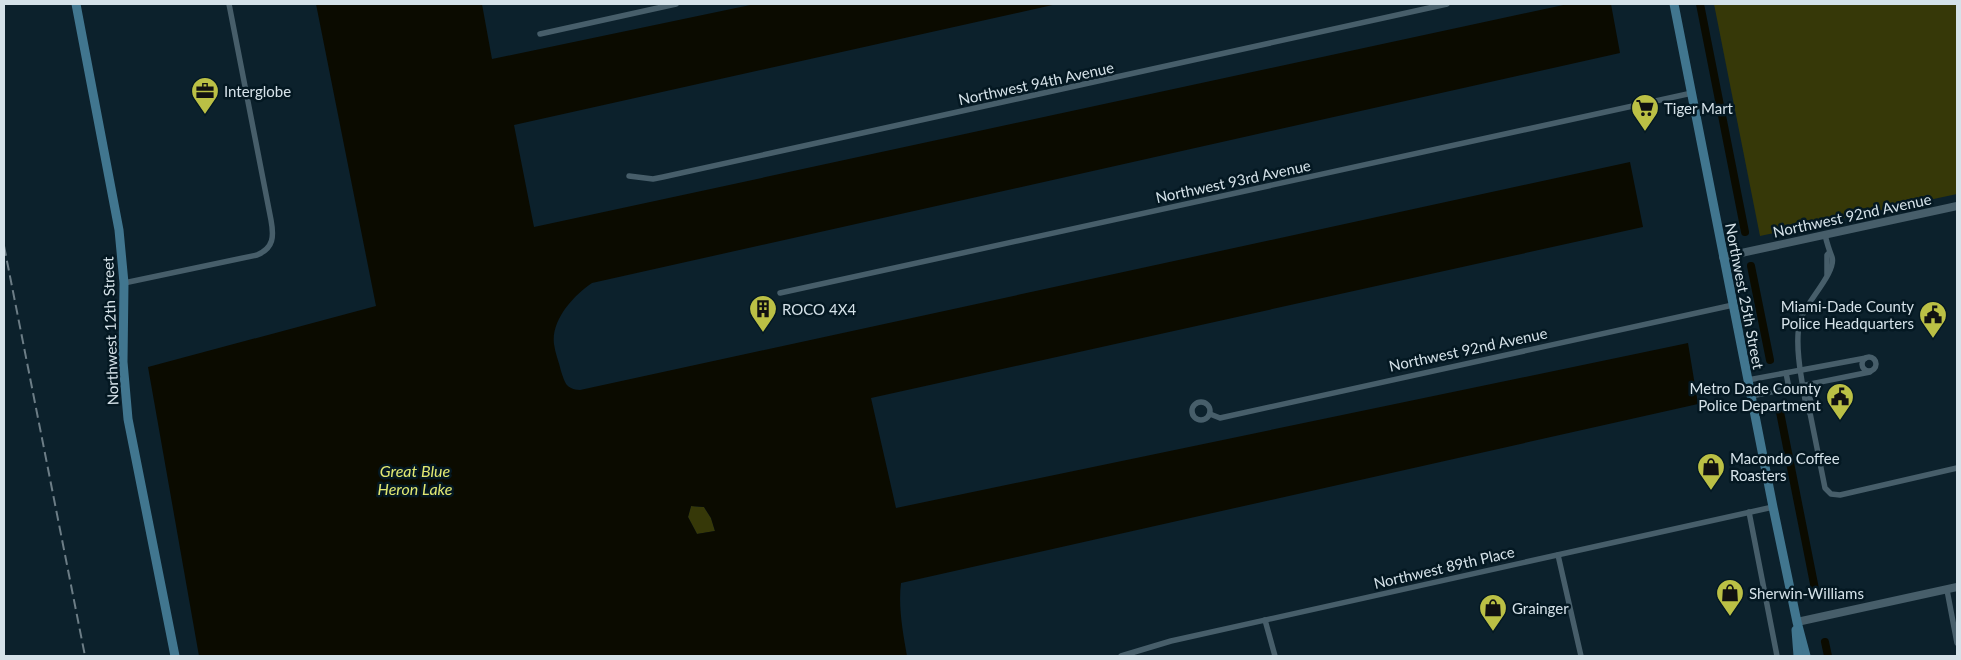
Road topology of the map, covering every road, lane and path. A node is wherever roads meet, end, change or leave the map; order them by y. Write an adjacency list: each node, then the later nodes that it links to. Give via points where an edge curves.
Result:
1 (76, 4): 12 (main road, Northwest 12th Street, via 119,230)
2 (229, 4): 12 (street, via 273,231 272,242 257,255)
3 (676, 4): 6 (street)
4 (1447, 4): 8 (street, Northwest 94th Avenue, via 663,178 653,180)
5 (1674, 4): 7 (main road, Northwest 25th Street)
6 (540, 34)
7 (1692, 93): 11 (main road, Northwest 25th Street); 13 (street, Northwest 93rd Avenue)
8 (629, 176)
9 (1957, 206): 10 (street, Northwest 92nd Avenue)
10 (1825, 235): 11 (street, Northwest 92nd Avenue); 16 (street, via 1832,257 1831,265 1800,320 1797,345)
11 (1723, 257): 14 (main road, Northwest 25th Street)
12 (124, 283): 33 (main road, Northwest 12th Street, via 124,393)
13 (780, 293)
14 (1733, 305): 19 (main road, Northwest 25th Street); 23 (street, Northwest 92nd Avenue, via 1220,418)
15 (1866, 358): 16 (street); 18 (street, via 1862,368); 18 (street, via 1871,357 1876,362)
16 (1801, 370): 17 (street); 20 (street)
17 (1786, 372): 19 (street); 21 (street)
18 (1870, 372): 20 (street)
19 (1748, 380): 22 (main road, Northwest 25th Street)
20 (1804, 385): 21 (street); 24 (street, via 1812,409 1810,413 1824,486 1831,494 1840,495)
21 (1790, 388): 22 (street)
22 (1751, 396): 25 (main road, Northwest 25th Street)
23 (1210, 414)
24 (1957, 468)
25 (1773, 507): 26 (street, Northwest 89th Place); 31 (main road, Northwest 25th Street)
26 (1749, 512): 27 (street, Northwest 89th Place); 37 (street)
27 (1558, 555): 30 (street, Northwest 89th Place); 36 (street)
28 (1957, 587): 29 (street)
29 (1947, 590): 31 (street); 32 (street)
30 (1265, 620): 34 (street, Northwest 89th Place, via 1162,643); 35 (street)
31 (1796, 622): 38 (main road, Northwest 25th Street); 39 (main road, Northwest 25th Street)
32 (1957, 643)
33 (175, 656)
34 (1121, 656)
35 (1275, 656)
36 (1581, 656)
37 (1777, 656)
38 (1798, 656)
39 (1806, 656)

